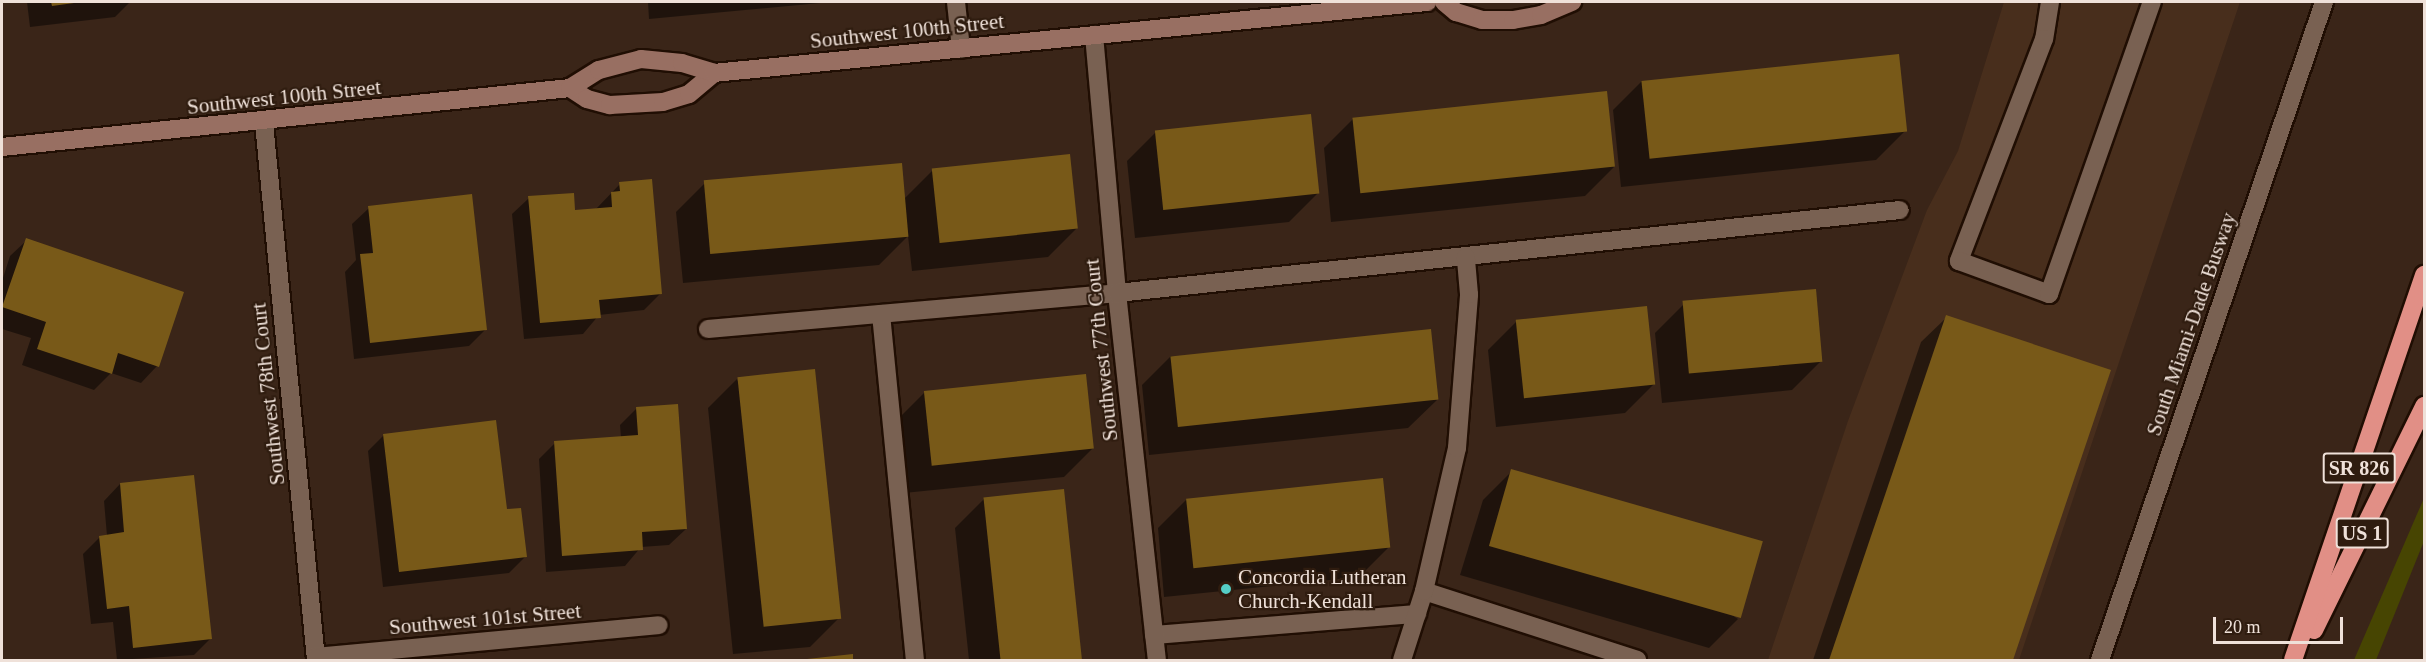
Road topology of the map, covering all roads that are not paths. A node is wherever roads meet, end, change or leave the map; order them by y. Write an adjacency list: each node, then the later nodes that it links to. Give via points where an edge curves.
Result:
1 (956, 2): 10 (street)
2 (1426, 2): 8 (street, Southwest 100th Street)
3 (1444, 2): 4 (street, via 1456,12 1482,20 1541,15)
4 (1572, 2)
5 (2050, 2): 6 (street, via 2044,39 1959,261 2049,294)
6 (2152, 2)
7 (2324, 2): 31 (street, South Miami-Dade Busway)
8 (1325, 7): 9 (street, Southwest 100th Street)
9 (1094, 35): 10 (street, Southwest 100th Street); 18 (street, Southwest 77th Court)
10 (960, 49): 11 (street, Southwest 100th Street)
11 (714, 73): 12 (street, Southwest 100th Street, via 682,63 640,59 599,70); 12 (street, via 689,94 663,102 610,105 586,99)
12 (570, 88): 13 (street, Southwest 100th Street)
13 (264, 123): 14 (street, Southwest 100th Street); 26 (street, Southwest 78th Court)
14 (2, 147)
15 (1900, 210): 16 (street)
16 (1466, 257): 18 (street); 22 (street, via 1469,294 1464,400 1449,495)
17 (2424, 276): 32 (highway, SR 826)
18 (1117, 293): 19 (street); 25 (street, Southwest 77th Court)
19 (881, 314): 20 (street); 27 (street)
20 (708, 329)
21 (2424, 406): 33 (highway, US 1)
22 (1424, 591): 23 (street); 30 (street)
23 (1417, 614): 25 (street); 29 (street)
24 (659, 626): 26 (street, Southwest 101st Street)
25 (1154, 635): 28 (street, Southwest 77th Court)
26 (316, 659)
27 (915, 660)
28 (1157, 660)
29 (1402, 660)
30 (1637, 660)
31 (2100, 660)
32 (2293, 660)
33 (2299, 660)

